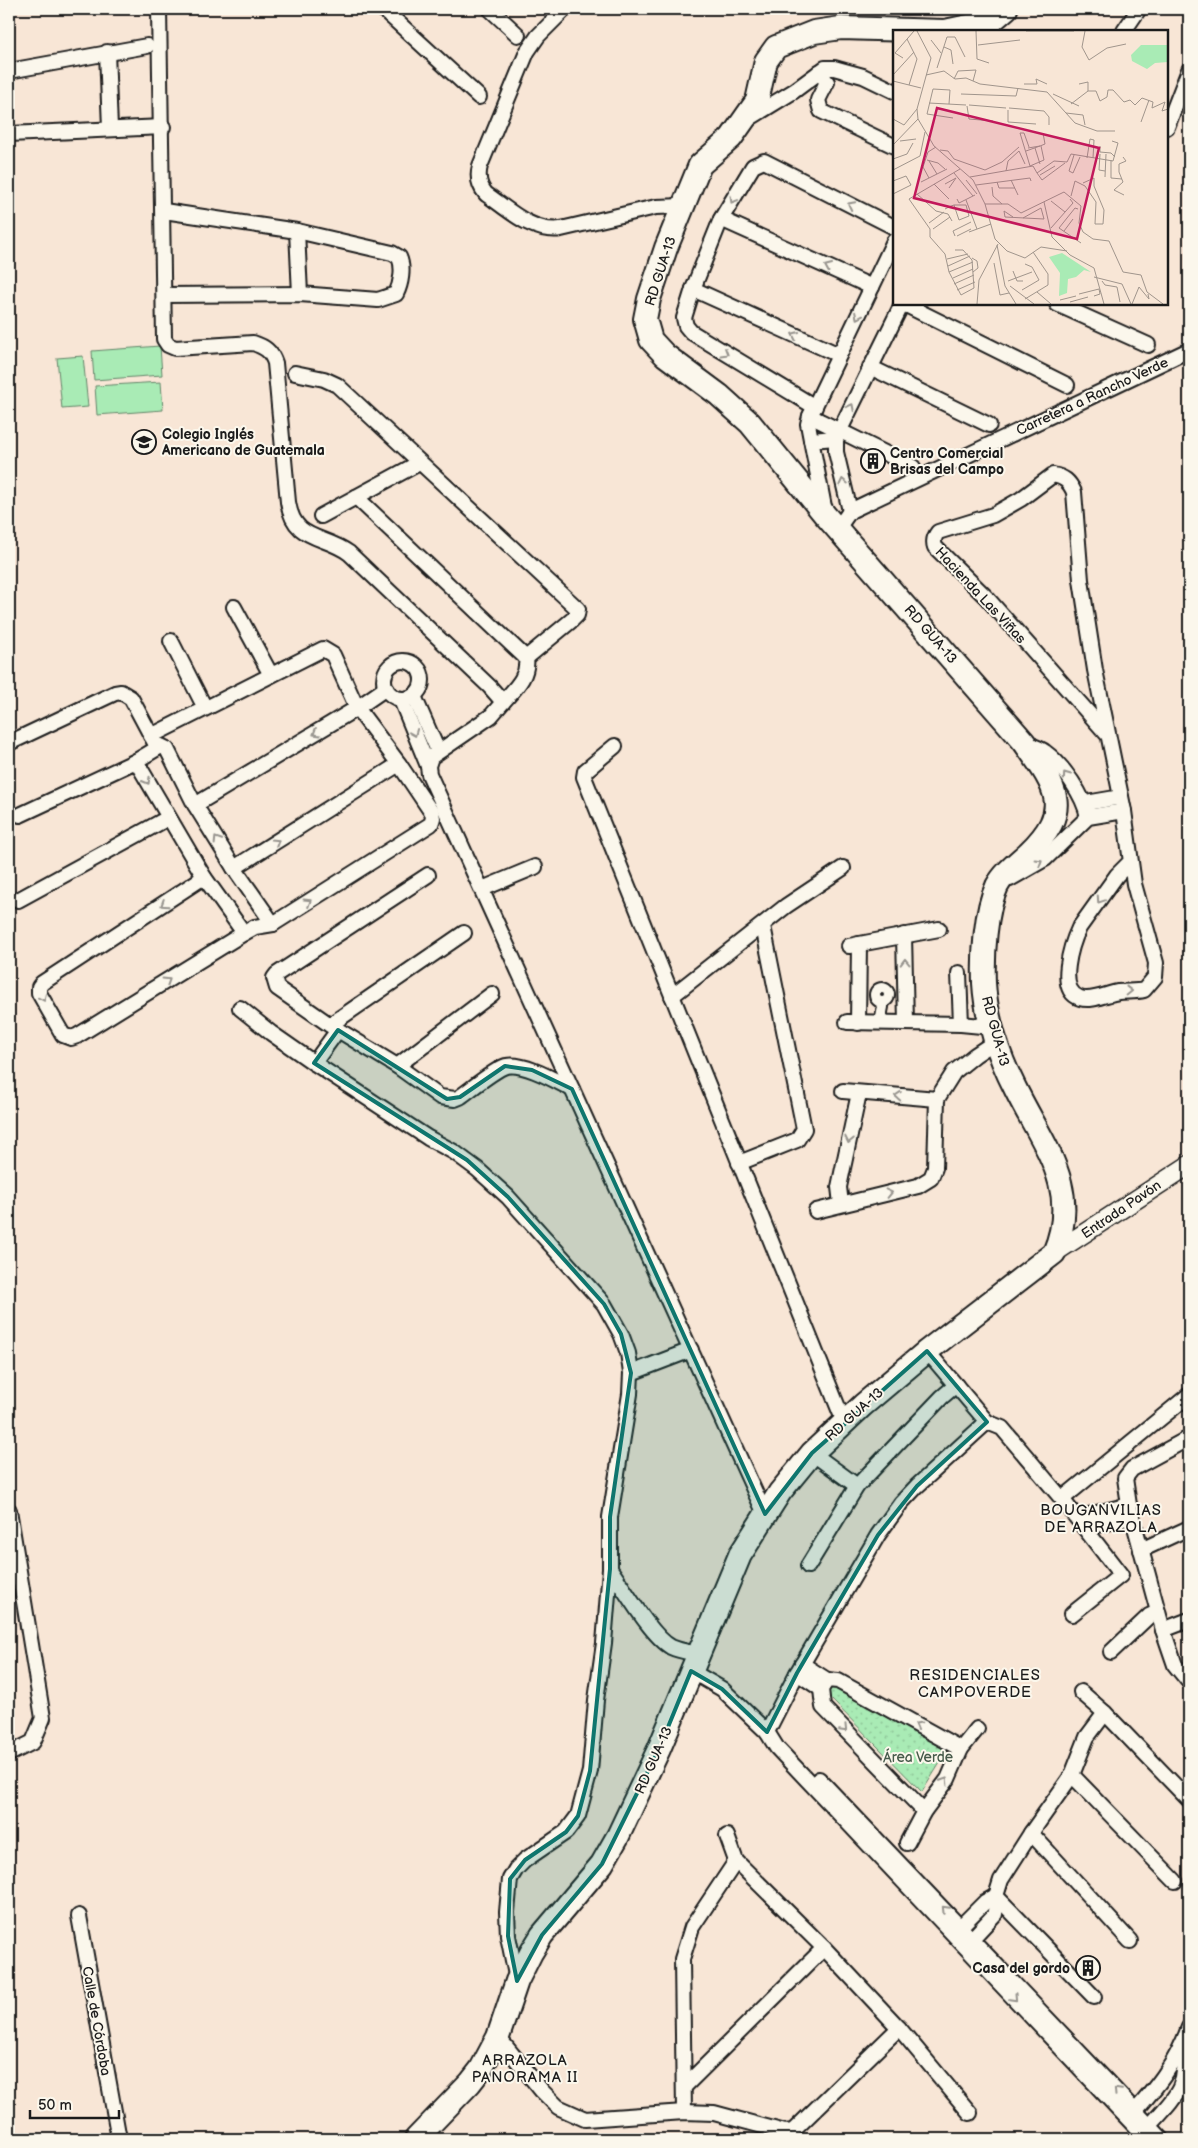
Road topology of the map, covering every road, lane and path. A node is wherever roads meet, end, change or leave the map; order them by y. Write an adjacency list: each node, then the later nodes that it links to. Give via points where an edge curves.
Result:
1 (159, 9): 18 (street)
2 (383, 9): 15 (street)
3 (490, 9): 8 (street)
4 (565, 9): 22 (street, via 538,36 522,62 480,166 478,178 482,189 526,222 545,230 664,205)
5 (1006, 9): 16 (main road, RD GUA-13, via 992,21 958,28 841,28 814,32 776,47 766,61 757,101)
6 (1139, 9): 7 (street)
7 (1125, 30)
8 (518, 35)
9 (147, 46): 10 (street)
10 (107, 52): 12 (street); 19 (street)
11 (1189, 70): 17 (street)
12 (9, 71)
13 (819, 72): 14 (street, via 825,68 844,70); 16 (street); 21 (street, via 826,82 818,100 822,110)
14 (893, 91)
15 (479, 96)
16 (742, 122): 22 (main road, RD GUA-13, via 731,138 700,165)
17 (1168, 124)
18 (162, 127): 19 (street); 23 (street)
19 (110, 128): 20 (street)
20 (9, 134)
21 (893, 146)
22 (684, 206): 49 (main road, RD GUA-13, via 650,299 645,319 650,340 750,422)
23 (164, 211): 26 (street); 31 (street)
24 (721, 219): 25 (street, one-way to 24, via 764,161 753,166); 28 (street, one-way to 24); 29 (street)
25 (893, 226)
26 (297, 231): 30 (street); 30 (street, via 392,253 399,257 402,271 396,294 378,300)
27 (893, 243): 28 (street)
28 (872, 287): 37 (street, one-way to 37)
29 (693, 289): 37 (street, one-way to 29); 41 (street, one-way to 41, via 684,318 691,332)
30 (300, 294): 31 (street)
31 (164, 295): 56 (street, via 164,339 168,345 185,348 253,343 271,354 275,363 288,502 290,515 296,524 307,535 332,542 349,553)
32 (902, 305): 38 (street)
33 (905, 305): 40 (street)
34 (1059, 305): 35 (street)
35 (1148, 346)
36 (1189, 350): 49 (street, Carretera a Rancho Verde)
37 (839, 355): 41 (street)
38 (870, 368): 42 (street); 43 (street, one-way to 38)
39 (295, 373): 45 (street, via 337,385)
40 (1067, 386)
41 (812, 411): 43 (street); 44 (street, via 808,424)
42 (989, 424)
43 (837, 434): 44 (street); 46 (street); 49 (street, one-way to 43)
44 (811, 440): 49 (street)
45 (419, 463): 47 (street); 52 (street, via 578,609 572,620)
46 (912, 467)
47 (356, 497): 48 (street); 52 (street)
48 (321, 516)
49 (838, 518): 61 (main road, RD GUA-13)
50 (234, 606): 53 (street)
51 (171, 641): 57 (street)
52 (526, 658): 56 (street, via 522,679)
53 (271, 675): 57 (street); 58 (street, via 318,651 329,651)
54 (386, 688): 55 (street, via 395,698); 55 (street, via 386,670 400,661 409,662 421,673 422,682 419,690); 58 (street)
55 (407, 698): 65 (street); 68 (street, one-way to 68)
56 (503, 702): 65 (street, via 491,716)
57 (205, 708): 60 (street)
58 (357, 708): 67 (street); 70 (street, one-way to 70)
59 (1107, 734): 59 (street, Hacienda Las Viñas, via 992,603 933,542 938,532 993,515 1053,475 1070,482 1074,492 1087,627); 69 (street, Hacienda Las Viñas)
60 (151, 736): 62 (street, via 131,698 121,692); 64 (street)
61 (1024, 742): 71 (street, one-way to 61, via 1061,768 1044,751); 81 (main road, RD GUA-13, via 1049,776 1055,797 1053,822 1041,840 1009,870)
62 (9, 743)
63 (615, 746): 94 (street, via 585,771 584,777)
64 (158, 748): 66 (street); 70 (street, via 167,749)
65 (438, 751): 68 (street)
66 (136, 761): 73 (street); 74 (street, one-way to 74)
67 (399, 764): 77 (street, one-way to 67); 84 (street, one-way to 67, via 431,824 430,809)
68 (428, 766): 82 (street)
69 (1121, 797): 71 (street); 72 (street, Hacienda Las Viñas)
70 (195, 805): 77 (street, one-way to 70)
71 (1087, 810): 72 (street); 81 (street, one-way to 71, via 1045,859)
72 (1124, 811): 75 (street, Hacienda Las Viñas)
73 (20, 815)
74 (168, 818): 80 (street); 83 (street)
75 (1130, 862): 75 (street, Hacienda Las Viñas, one-way to 75, via 1117,875 1075,937 1067,977 1073,993 1079,998 1139,991 1151,984 1155,977 1156,963)
76 (535, 867): 82 (street)
77 (234, 868): 84 (street)
78 (843, 868): 85 (street)
79 (428, 876): 100 (street, via 274,978 277,988)
80 (204, 877): 87 (street); 87 (street, one-way to 87, via 42,983 39,993 63,1035 77,1036)
81 (997, 887): 101 (main road, RD GUA-13, via 984,936 984,986)
82 (482, 889): 104 (street)
83 (18, 900)
84 (273, 924): 87 (street)
85 (762, 926): 94 (street); 108 (street, via 804,1129 797,1140)
86 (939, 929): 89 (street)
87 (244, 933)
88 (464, 933): 100 (street)
89 (904, 936): 91 (street, one-way to 89); 93 (street, via 854,945)
90 (959, 973): 99 (street)
91 (905, 992): 95 (street); 98 (street)
92 (492, 994): 103 (street)
93 (859, 995): 95 (street, via 875,993 876,999); 97 (street, via 853,1022)
94 (672, 996): 108 (street)
95 (886, 999): 97 (street)
96 (240, 1008): 102 (street)
97 (880, 1023): 98 (street)
98 (906, 1023): 99 (street)
99 (961, 1024): 101 (street)
100 (334, 1028): 102 (street); 103 (street)
101 (994, 1034): 107 (street, via 954,1072); 112 (main road, RD GUA-13, via 1007,1072 1051,1153 1060,1179 1064,1219)
102 (314, 1063): 115 (street, via 467,1160 508,1196 604,1304 621,1334)
103 (397, 1066): 104 (street, via 447,1099 460,1097 505,1066 532,1070)
104 (572, 1089): 113 (street)
105 (843, 1092): 106 (street)
106 (859, 1093): 107 (street, one-way to 106); 110 (street, one-way to 110, via 839,1187)
107 (937, 1099): 110 (street, one-way to 107, via 918,1186 931,1178 935,1168)
108 (739, 1163): 118 (street)
109 (1189, 1164): 112 (street, Entrada Pavón)
110 (841, 1204): 111 (street)
111 (816, 1210)
112 (1054, 1253): 114 (main road, RD GUA-13)
113 (691, 1350): 115 (street); 126 (street)
114 (927, 1352): 116 (street); 118 (main road, RD GUA-13)
115 (630, 1373): 131 (street, via 630,1394 610,1517)
116 (956, 1385): 119 (street); 122 (street)
117 (1189, 1395): 123 (street)
118 (844, 1422): 121 (main road, RD GUA-13)
119 (987, 1422): 123 (street, via 1002,1428); 138 (street, via 901,1503 850,1580)
120 (1189, 1438): 125 (street, via 1132,1469 1125,1478)
121 (812, 1453): 122 (street); 126 (main road, RD GUA-13)
122 (857, 1486): 130 (street)
123 (1062, 1499): 127 (street)
124 (9, 1510): 146 (street, via 43,1718 32,1742)
125 (1131, 1511): 127 (street); 129 (street)
126 (765, 1514): 137 (main road, RD GUA-13, via 740,1555)
127 (1081, 1523): 133 (street, via 1120,1575)
128 (1189, 1528): 129 (street)
129 (1142, 1550): 132 (street)
130 (808, 1566)
131 (610, 1569): 137 (street, via 659,1636); 161 (street, via 590,1771 578,1816 566,1832 520,1864 510,1879 508,1936)
132 (1158, 1612): 135 (street); 136 (street, via 1149,1616)
133 (1072, 1614)
134 (1189, 1620): 135 (street)
135 (1163, 1630): 139 (street, via 1175,1665)
136 (1111, 1652)
137 (694, 1663): 144 (street); 161 (main road, RD GUA-13, via 659,1749 618,1836 602,1864 542,1935)
138 (799, 1668): 140 (street); 144 (street)
139 (1189, 1682)
140 (824, 1684): 145 (street, one-way to 140, via 838,1681); 149 (street, one-way to 149, via 823,1707)
141 (1081, 1692): 142 (street)
142 (1105, 1713): 147 (street, via 1087,1737); 148 (street)
143 (976, 1729): 145 (street)
144 (767, 1732): 157 (street, via 778,1748)
145 (961, 1749): 149 (street, one-way to 145, via 948,1779)
146 (9, 1754)
147 (1072, 1775): 150 (street); 154 (street)
148 (1189, 1800)
149 (924, 1811): 152 (street)
150 (1031, 1832): 155 (street, via 1001,1880); 158 (street)
151 (727, 1836): 153 (street)
152 (907, 1842)
153 (736, 1861): 160 (street); 167 (street, via 692,1927 682,1959)
154 (1175, 1881)
155 (996, 1896): 157 (street, via 985,1902); 159 (street, via 995,1914); 162 (street)
156 (80, 1916): 173 (street, Calle de Córdoba)
157 (957, 1930): 159 (street)
158 (1130, 1941)
159 (969, 1942): 171 (street)
160 (824, 1948): 164 (street); 167 (street)
161 (517, 1981): 165 (main road, RD GUA-13)
162 (1094, 1997)
163 (1189, 2027): 166 (street)
164 (899, 2028): 169 (street, via 793,2131 785,2132 714,2113); 170 (street)
165 (498, 2037): 169 (street, via 558,2107 585,2119); 174 (main road, RD GUA-13, via 470,2083)
166 (1182, 2047): 168 (street); 171 (street, via 1167,2073)
167 (685, 2086): 169 (street)
168 (1186, 2090): 172 (street)
169 (684, 2112)
170 (970, 2113)
171 (1132, 2115): 172 (street)
172 (1146, 2133): 175 (street)
173 (119, 2139)
174 (416, 2139)
175 (1162, 2139)

